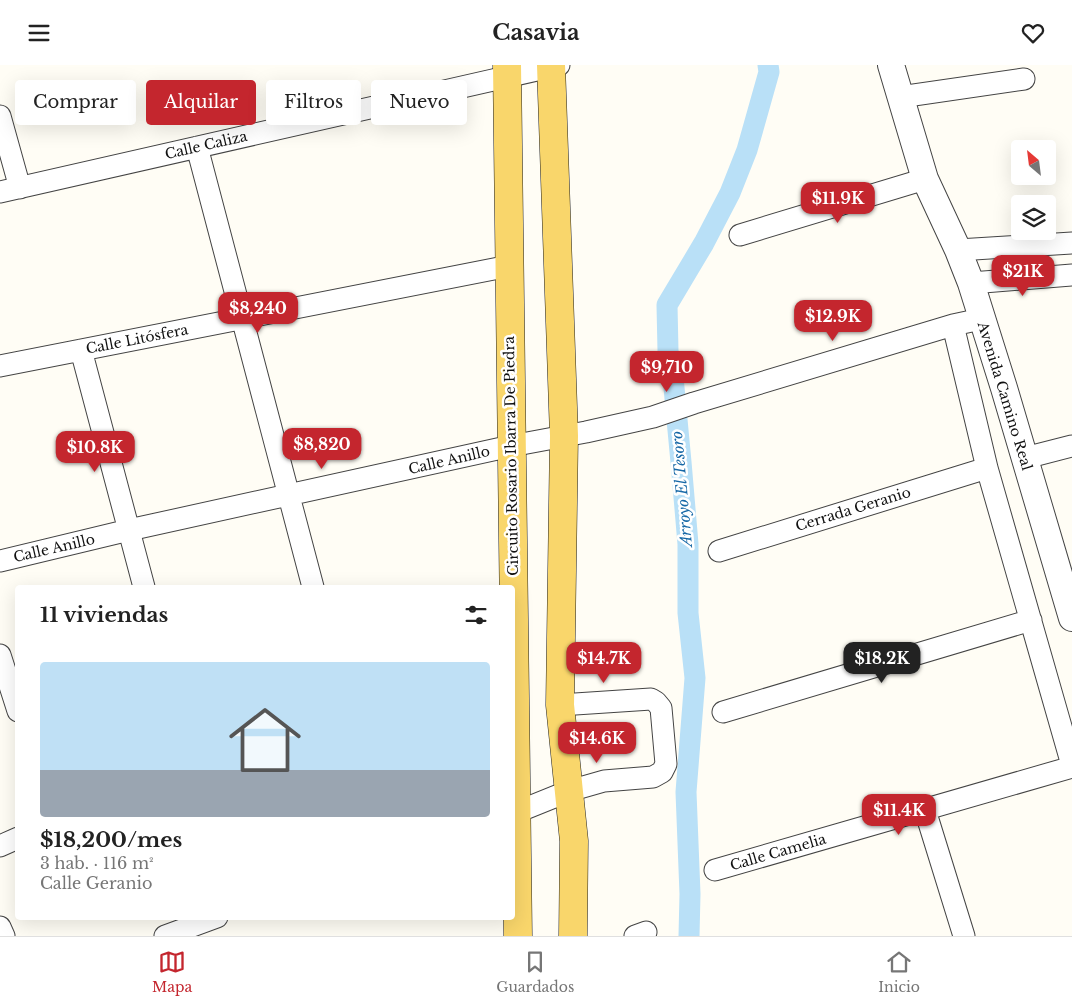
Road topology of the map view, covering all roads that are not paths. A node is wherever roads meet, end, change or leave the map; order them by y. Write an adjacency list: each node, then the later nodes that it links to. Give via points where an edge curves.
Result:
1 (891, 65): 5 (street, Avenida Camino Real)
2 (554, 66): 3 (street, Calle Caliza); 21 (main road)
3 (507, 71): 7 (street, Calle Caliza); 13 (main road, Circuito Rosario Ibarra De Piedra)
4 (1024, 79): 5 (street)
5 (900, 97): 8 (street, Avenida Camino Real)
6 (0, 116): 9 (street)
7 (197, 147): 9 (street, Calle Caliza); 16 (street)
8 (925, 179): 10 (street); 12 (street, Avenida Camino Real)
9 (10, 190)
10 (740, 235)
11 (1072, 243): 12 (street)
12 (958, 249): 15 (street, Avenida Camino Real)
13 (509, 266): 16 (street, Calle Litósfera); 22 (main road, Circuito Rosario Ibarra De Piedra)
14 (1072, 275): 15 (street)
15 (970, 283): 17 (street, Avenida Camino Real)
16 (242, 319): 19 (street, Calle Litósfera); 26 (street)
17 (981, 319): 18 (street, Calle Anillo); 24 (street, Avenida Camino Real)
18 (953, 325): 21 (street, Calle Anillo, via 653,417); 25 (street, Avenida Camino Real)
19 (81, 350): 20 (street, Calle Litósfera); 27 (street)
20 (0, 366)
21 (564, 436): 22 (street, Calle Anillo); 38 (main road)
22 (511, 446): 26 (street, Calle Anillo); 32 (main road, Circuito Rosario Ibarra De Piedra)
23 (1072, 446): 24 (street)
24 (1025, 458): 33 (street, Avenida Camino Real)
25 (987, 468): 28 (street, Cerrada Geranio); 34 (street, Avenida Camino Real)
26 (289, 496): 27 (street, Calle Anillo); 31 (street)
27 (129, 530): 29 (street, Calle Anillo); 30 (street)
28 (719, 551)
29 (0, 561)
30 (143, 585)
31 (312, 585)
32 (513, 585)
33 (1071, 612)
34 (1031, 621): 39 (street); 40 (street, Avenida Camino Real)
35 (0, 655): 36 (street)
36 (4, 681): 37 (street)
37 (15, 705)
38 (560, 705): 41 (main road); 41 (street, via 651,699 661,708 666,764 662,771 653,777 604,781)
39 (723, 712)
40 (1072, 766): 42 (street, Calle Camelia)
41 (569, 791): 43 (street); 52 (main road, via 574,841)
42 (925, 809): 46 (street, Calle Camelia); 53 (street)
43 (515, 813): 51 (main road, Circuito Rosario Ibarra De Piedra)
44 (15, 839): 45 (street)
45 (0, 846)
46 (716, 870)
47 (209, 920): 50 (street)
48 (0, 927): 49 (street)
49 (4, 936)
50 (164, 936)
51 (518, 936)
52 (573, 936)
53 (964, 936)

